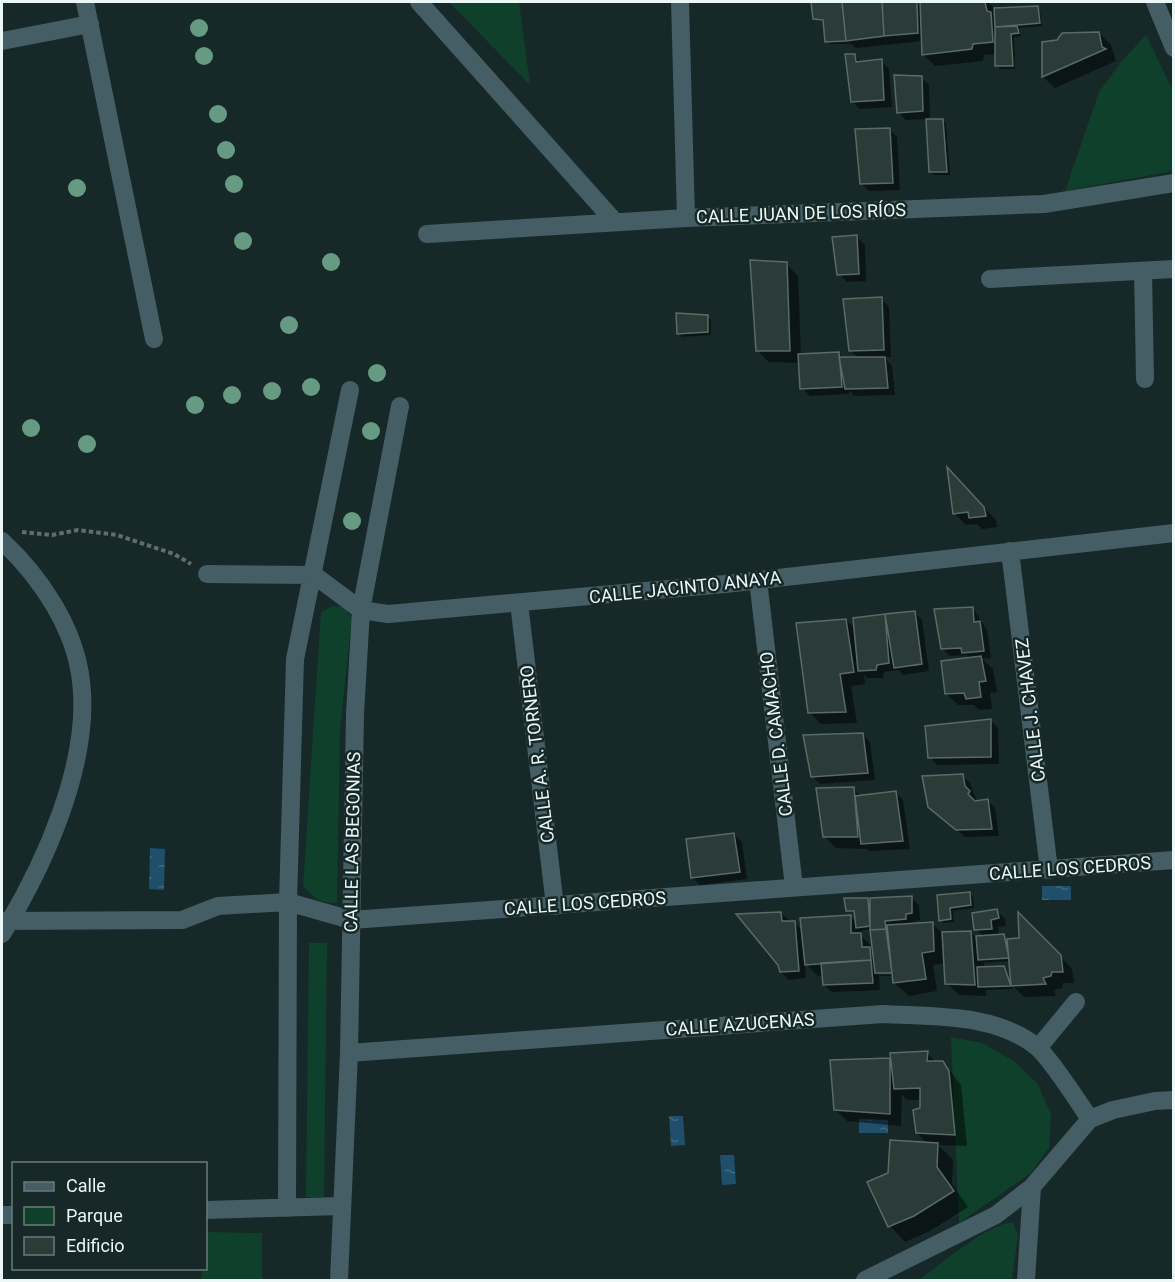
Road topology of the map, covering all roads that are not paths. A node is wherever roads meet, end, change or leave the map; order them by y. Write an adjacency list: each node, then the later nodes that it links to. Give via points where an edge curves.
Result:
1 (85, 2): 5 (street)
2 (419, 2): 10 (street)
3 (680, 2): 9 (street)
4 (1155, 2): 7 (street)
5 (90, 24): 6 (street); 15 (street)
6 (2, 41)
7 (1173, 48)
8 (1173, 183): 9 (street, CALLE JUAN DE LOS RÍOS, via 1044,204)
9 (686, 218): 10 (street, CALLE JUAN DE LOS RÍOS)
10 (615, 222): 11 (street, CALLE JUAN DE LOS RÍOS)
11 (427, 234)
12 (1173, 269): 13 (street)
13 (1143, 271): 14 (street); 16 (street)
14 (990, 279)
15 (154, 339)
16 (1145, 379)
17 (350, 390): 23 (street)
18 (400, 406): 26 (street, CALLE LAS BEGONIAS)
19 (1173, 533): 21 (street, CALLE JACINTO ANAYA)
20 (7, 536): 33 (street, via 44,588 70,640 81,681 80,733 69,788 42,856)
21 (1010, 551): 24 (street, CALLE JACINTO ANAYA); 28 (street, CALLE J. CHAVEZ)
22 (207, 574): 23 (street)
23 (314, 575): 26 (street, CALLE JACINTO ANAYA); 30 (street, via 295,659)
24 (758, 580): 25 (street, CALLE JACINTO ANAYA); 29 (street, CALLE D. CAMACHO)
25 (519, 603): 26 (street, CALLE JACINTO ANAYA, via 388,614); 31 (street, CALLE A. R. TORNERO)
26 (361, 610): 32 (street, CALLE LAS BEGONIAS)
27 (1173, 860): 28 (street, CALLE LOS CEDROS)
28 (1049, 870): 29 (street, CALLE LOS CEDROS)
29 (794, 887): 31 (street, CALLE LOS CEDROS)
30 (288, 902): 32 (street, CALLE LOS CEDROS); 33 (street, CALLE LOS CEDROS, via 218,906 182,920); 41 (street)
31 (555, 906): 32 (street, CALLE LOS CEDROS)
32 (351, 920): 36 (street, CALLE LAS BEGONIAS)
33 (4, 925)
34 (1076, 1002): 35 (street)
35 (1038, 1048): 36 (street, CALLE AZUCENAS, via 1001,1028 958,1016 883,1014); 38 (street, CALLE AZUCENAS)
36 (349, 1053): 40 (street, CALLE LAS BEGONIAS)
37 (1173, 1100): 38 (street, via 1113,1110)
38 (1090, 1119): 39 (street)
39 (1032, 1187): 44 (street, via 996,1215); 45 (street)
40 (341, 1206): 41 (street); 43 (street, CALLE LAS BEGONIAS)
41 (287, 1208): 42 (street)
42 (207, 1210)
43 (339, 1281)
44 (865, 1281)
45 (1026, 1281)

